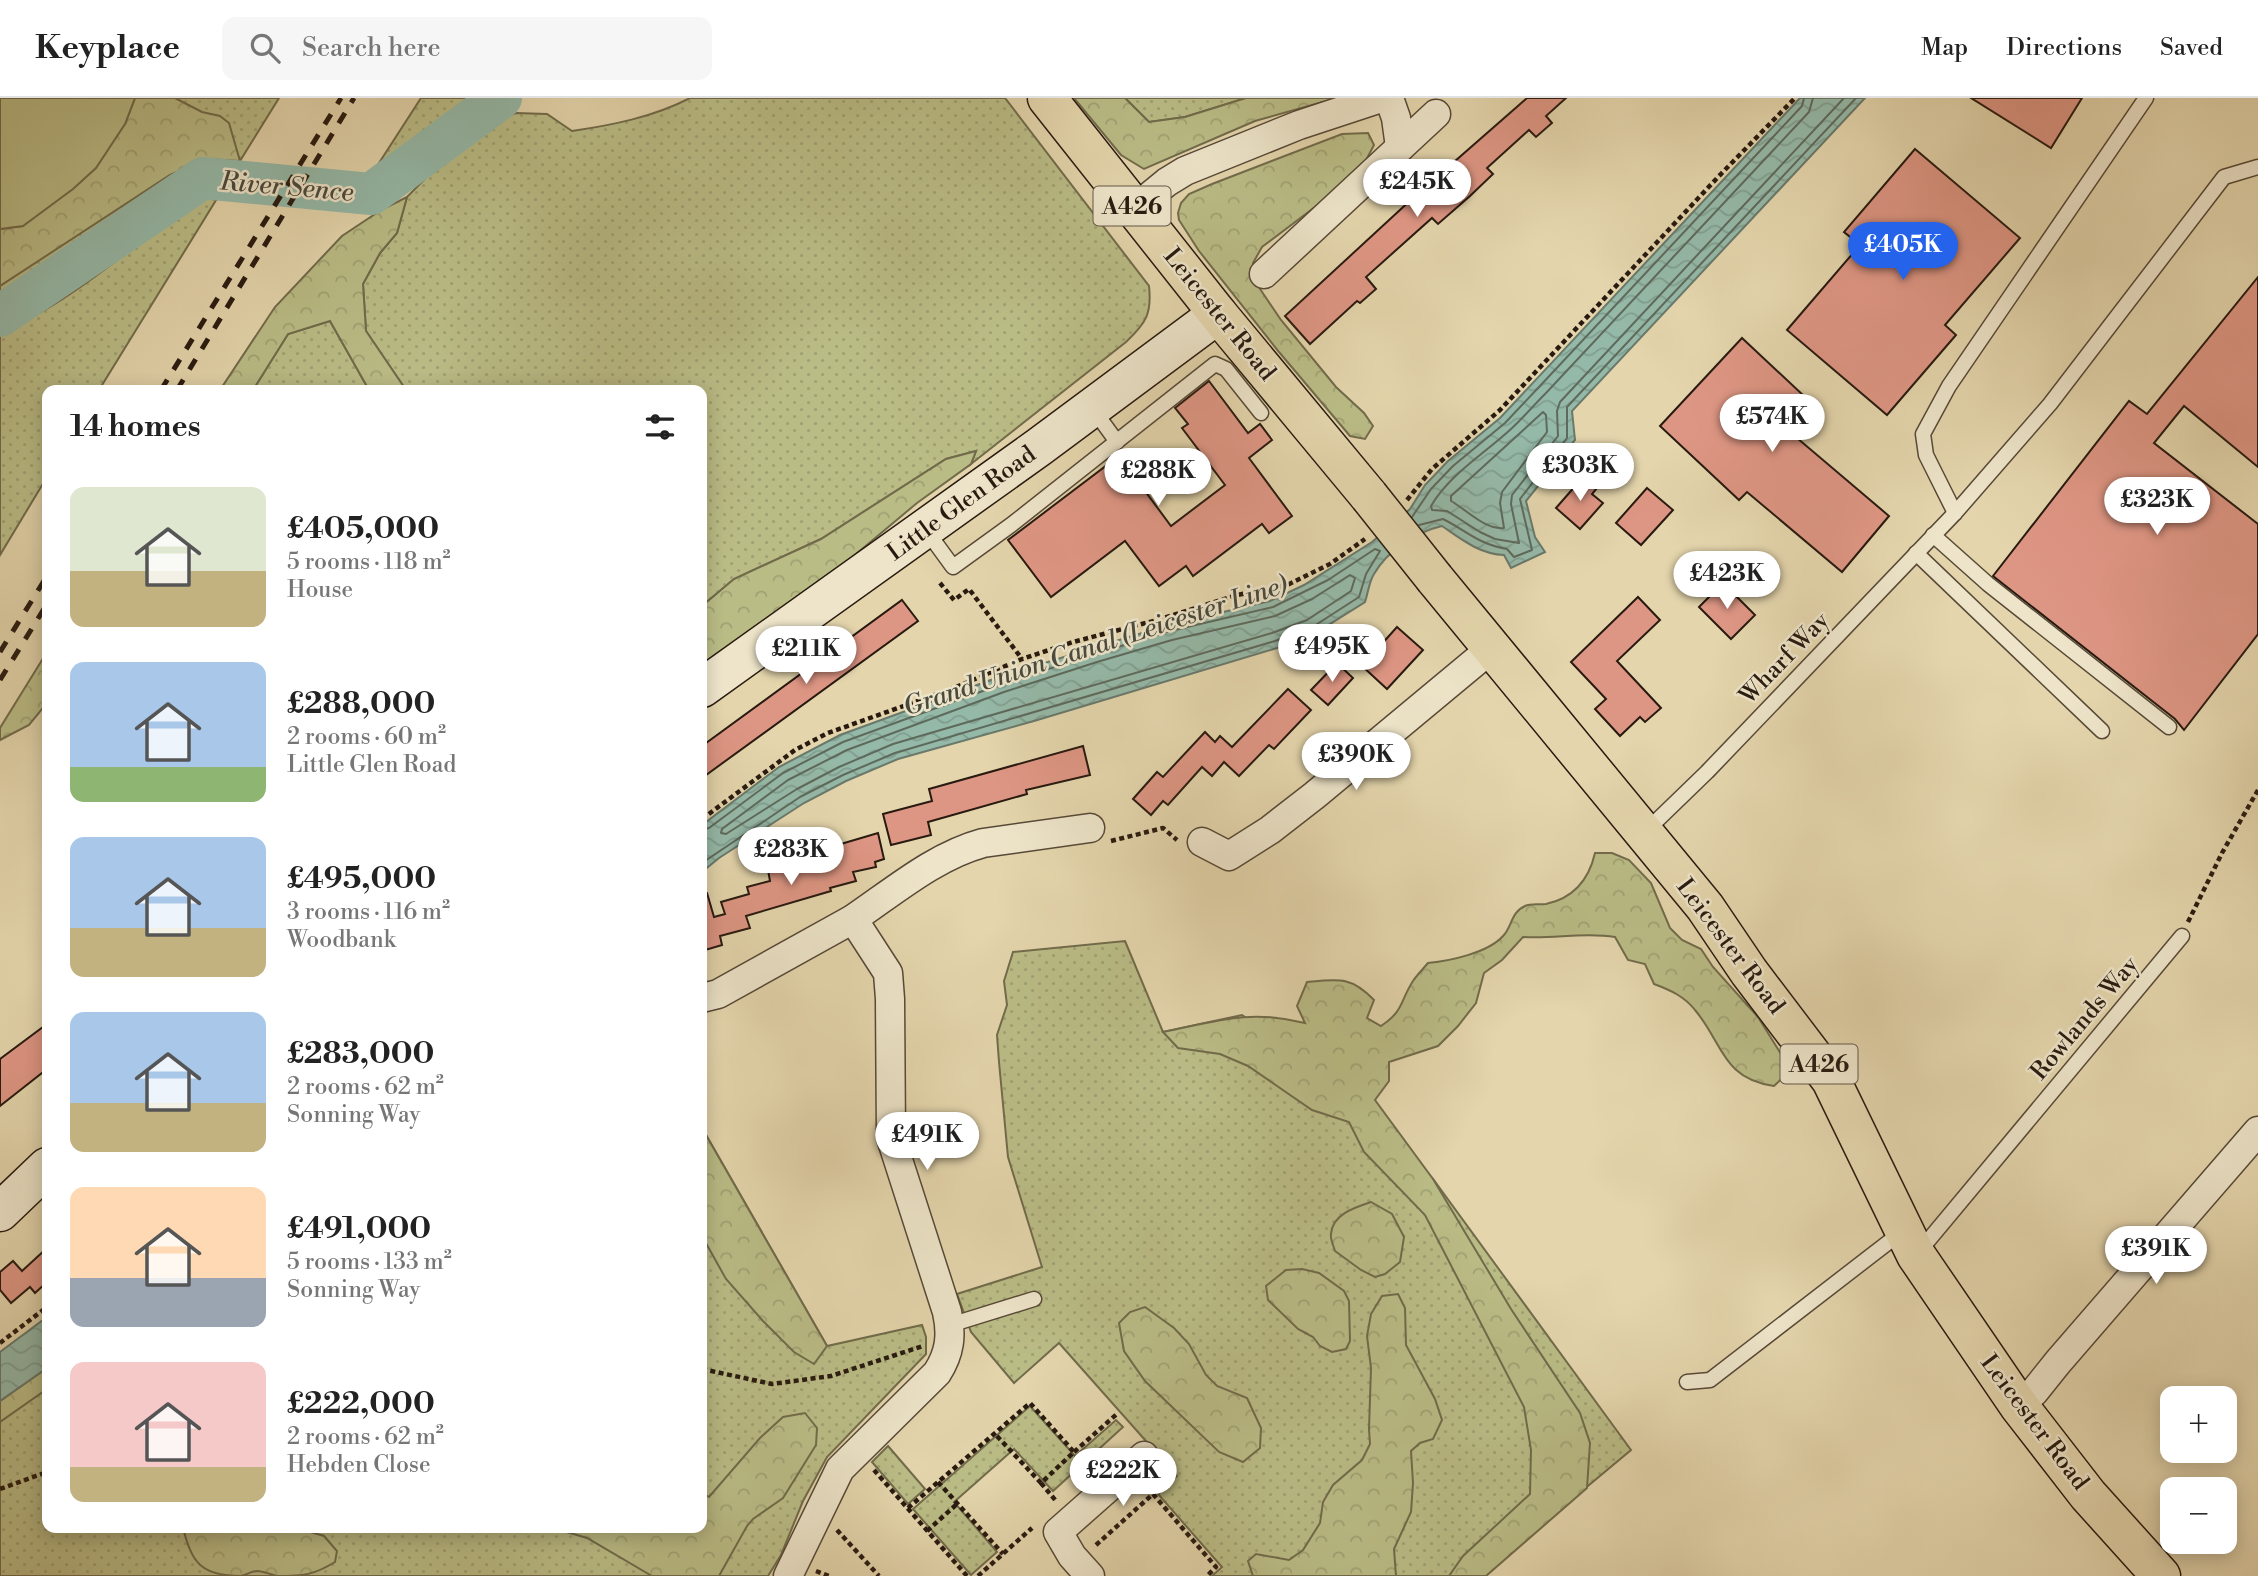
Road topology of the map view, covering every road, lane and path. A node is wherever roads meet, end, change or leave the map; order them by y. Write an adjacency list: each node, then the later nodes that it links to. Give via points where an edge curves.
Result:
1 (1047, 98): 9 (main road, Leicester Road / A426)
2 (1381, 98): 9 (street, via 1185,171)
3 (1389, 98): 7 (street)
4 (1795, 98): 15 (path, via 1500,410 1433,469)
5 (2146, 98): 16 (lane, via 1949,386 1923,434 1926,455)
6 (1436, 114): 7 (street)
7 (1400, 147): 10 (street, via 1287,239)
8 (2258, 167): 16 (lane, Wharf Way, via 2224,177 2050,404)
9 (1134, 208): 11 (main road, Leicester Road / A426)
10 (1264, 274)
11 (1218, 314): 12 (main road, Little Glen Road); 15 (main road, Leicester Road / A426)
12 (1092, 407): 14 (lane); 17 (main road, Little Glen Road)
13 (1261, 413): 14 (lane, via 1226,369 1215,364)
14 (1117, 442): 17 (lane, via 953,567)
15 (1387, 499): 22 (main road, Leicester Road / A426, bridge, via 1435,579)
16 (1955, 513): 19 (lane, Wharf Way)
17 (925, 529): 24 (main road, Little Glen Road)
18 (1370, 534): 23 (path, via 1330,564 1286,586 1237,595)
19 (1933, 535): 20 (lane, Wharf Way); 25 (lane)
20 (1916, 553): 26 (lane); 30 (lane, Wharf Way)
21 (939, 580): 23 (path, via 954,600 968,589)
22 (1493, 647): 30 (main road, Leicester Road / A426); 31 (street, via 1270,830 1229,856)
23 (1022, 659): 28 (path, via 795,750)
24 (707, 684)
25 (2169, 727)
26 (2102, 731)
27 (2258, 790): 33 (path)
28 (707, 816)
29 (1090, 828): 31 (path, via 1102,843 1163,828 1190,850); 32 (street, via 966,848)
30 (1644, 833): 38 (main road, Leicester Road / A426, via 1831,1080)
31 (1202, 842)
32 (852, 919): 34 (street); 41 (street, via 888,973 891,1138)
33 (2182, 936): 38 (lane, Rowlands Way)
34 (707, 997)
35 (2258, 1131): 45 (street)
36 (42, 1172): 37 (main road)
37 (0, 1212)
38 (1910, 1242): 44 (lane, Rowlands Way, via 1710,1380); 45 (main road, Leicester Road / A426)
39 (1034, 1299): 41 (lane)
40 (42, 1311): 42 (path)
41 (950, 1330): 43 (path, via 831,1376 772,1384); 48 (street, via 937,1373)
42 (0, 1343)
43 (707, 1370)
44 (1687, 1382)
45 (2019, 1406): 66 (main road, Leicester Road / A426, via 2088,1495)
46 (1118, 1413): 49 (path)
47 (995, 1434): 49 (path, via 1041,1483); 49 (path, via 1030,1403); 52 (path)
48 (858, 1451): 55 (path); 56 (street, via 840,1469)
49 (1074, 1452)
50 (1144, 1456): 60 (street, via 1058,1532)
51 (42, 1474): 53 (path)
52 (938, 1482): 54 (path); 55 (path)
53 (0, 1489)
54 (957, 1504): 58 (path); 59 (path)
55 (908, 1508): 58 (path)
56 (819, 1510): 61 (street); 62 (path)
57 (1041, 1521): 59 (path)
58 (927, 1531): 63 (path)
59 (1003, 1553): 64 (path)
60 (1083, 1569): 65 (path, via 1153,1494 1216,1567)
61 (788, 1576)
62 (879, 1576)
63 (967, 1576)
64 (978, 1576)
65 (1207, 1576)
66 (2161, 1576)

